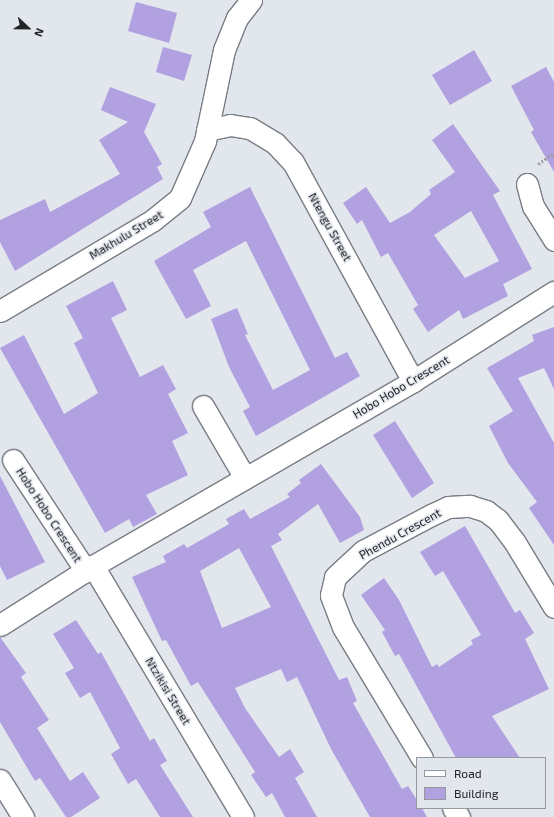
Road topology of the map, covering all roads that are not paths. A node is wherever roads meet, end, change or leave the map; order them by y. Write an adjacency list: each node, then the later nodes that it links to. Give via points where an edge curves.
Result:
1 (247, 4): 2 (street, Makhulu Street, via 224,50)
2 (207, 130): 6 (street, Makhulu Street, via 199,160 188,183 180,198 165,212); 7 (street, Ntengu Street, via 230,125 250,128 275,143 293,162)
3 (527, 184): 4 (street, via 533,206)
4 (554, 240)
5 (554, 292): 7 (street, Hobo Hobo Crescent)
6 (0, 311)
7 (413, 380): 10 (street, Hobo Hobo Crescent)
8 (203, 406): 10 (street)
9 (13, 460): 11 (street, Hobo Hobo Crescent)
10 (245, 478): 11 (street, Hobo Hobo Crescent)
11 (90, 568): 13 (street, Hobo Hobo Crescent); 17 (street, Ntzikisi Street)
12 (554, 607): 14 (street, Phendu Crescent, via 514,541 498,520 486,511 470,506 448,507 431,515 363,551 335,577 331,595 343,627)
13 (0, 625)
14 (421, 757)
15 (0, 780): 16 (street)
16 (23, 817)
17 (243, 817)

